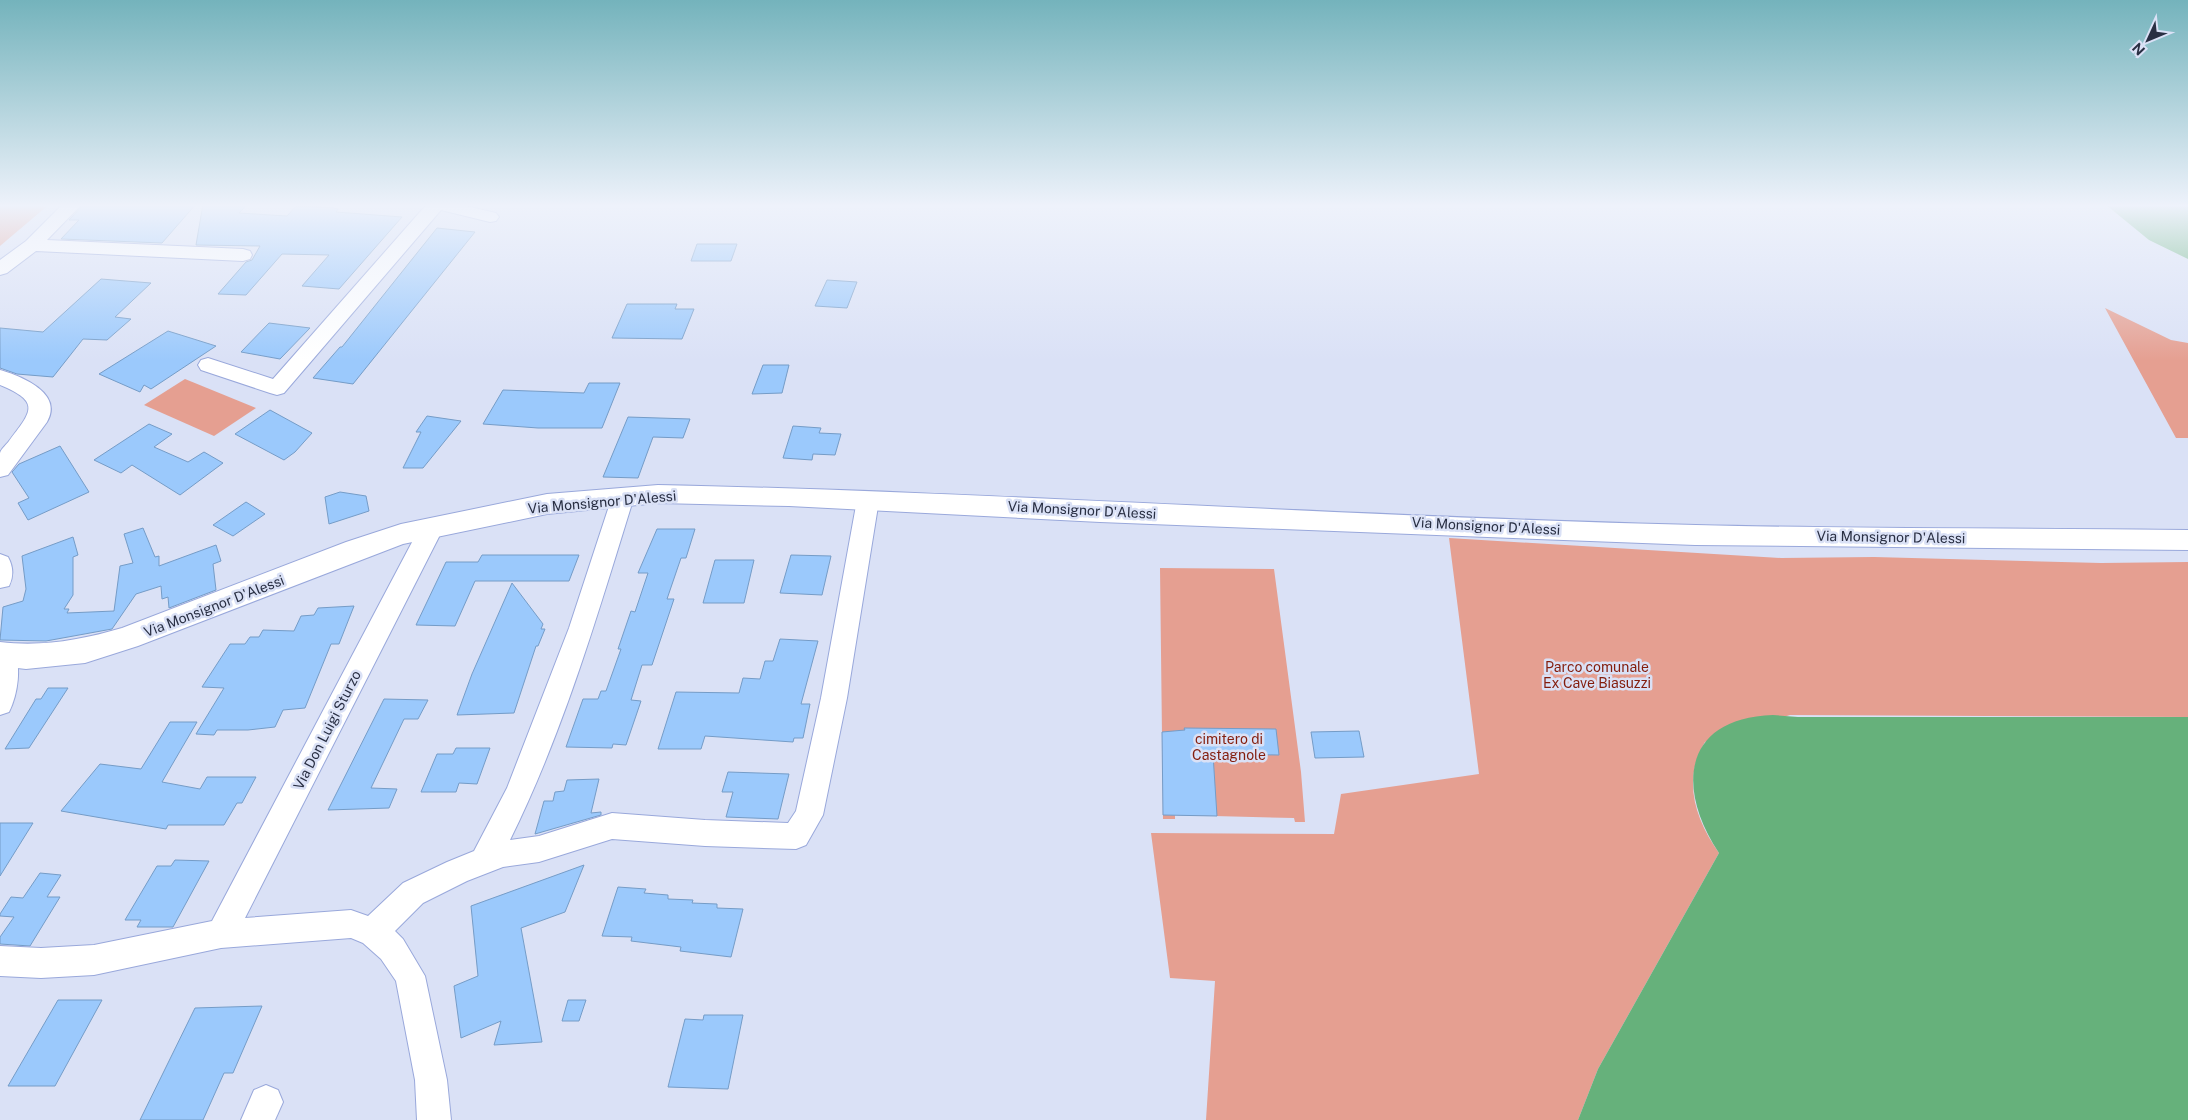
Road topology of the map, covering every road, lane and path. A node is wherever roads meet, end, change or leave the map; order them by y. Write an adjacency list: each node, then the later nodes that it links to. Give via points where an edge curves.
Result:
1 (17, 256): 3 (street)
2 (392, 256): 4 (street, via 277,388)
3 (0, 269)
4 (208, 365)
5 (0, 377): 6 (street, via 29,390 39,398 41,408 39,417)
6 (0, 469)
7 (623, 497): 8 (main road, Via Monsignor D'Alessi, via 658,494); 9 (main road, Via Monsignor D'Alessi, via 547,504); 15 (street, via 582,628 523,782)
8 (868, 500): 10 (main road, Via Monsignor D'Alessi, via 1695,535); 15 (street, via 832,707 809,815 796,836 612,826 539,849 503,854)
9 (432, 527): 13 (main road, Via Monsignor D'Alessi, via 356,549 128,638 68,653 26,657); 17 (street, Via Don Luigi Sturzo)
10 (2188, 540)
11 (0, 563): 12 (street)
12 (0, 579)
13 (2, 655): 14 (street, via 4,688)
14 (0, 704)
15 (484, 861): 16 (street, via 413,893)
16 (373, 932): 17 (street, via 351,924); 19 (street, via 392,948 410,976 431,1080)
17 (222, 934): 18 (street, via 94,960)
18 (0, 961)
19 (434, 1120)

